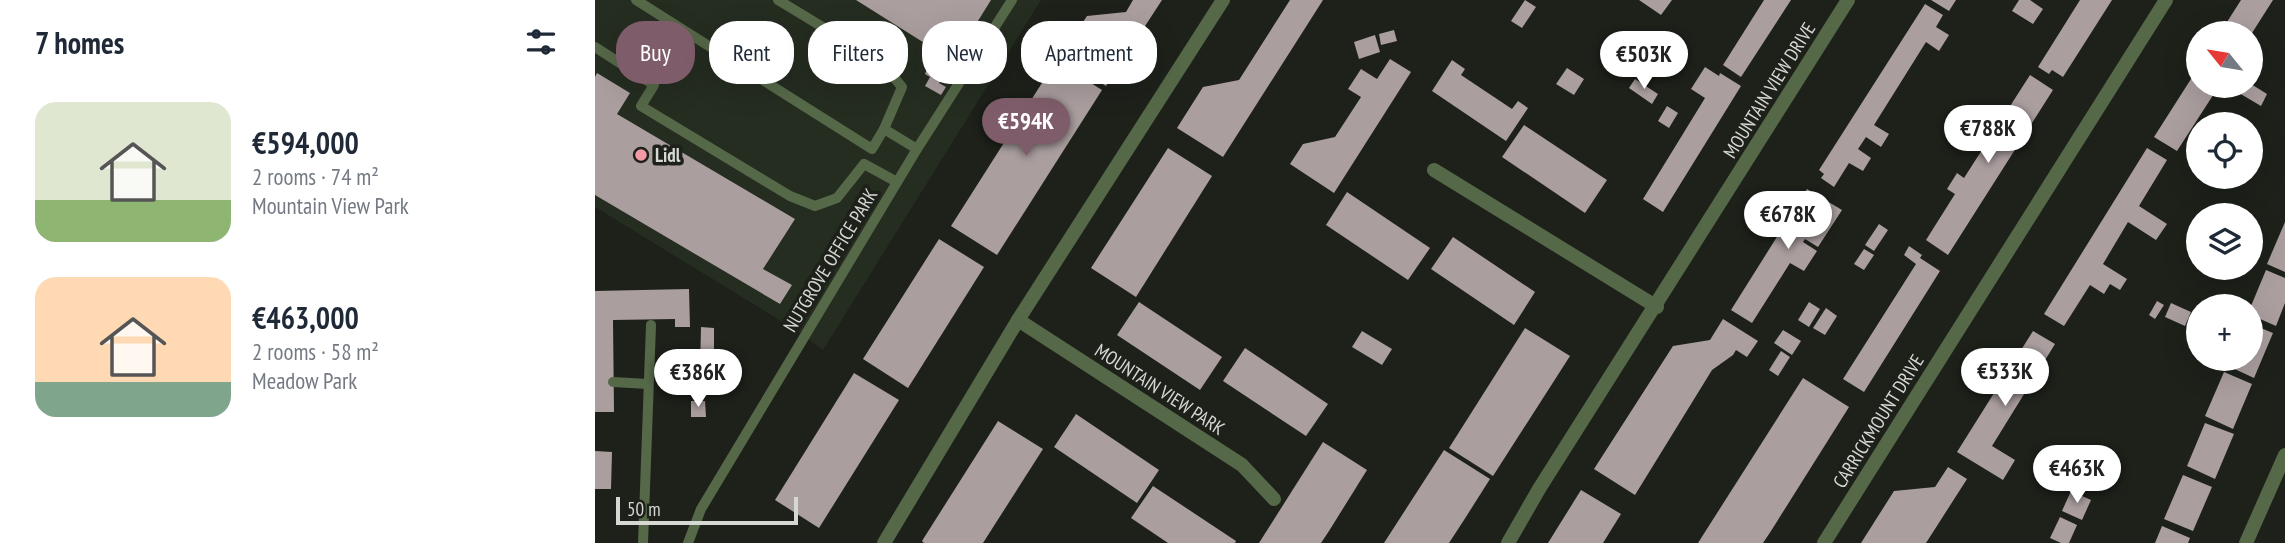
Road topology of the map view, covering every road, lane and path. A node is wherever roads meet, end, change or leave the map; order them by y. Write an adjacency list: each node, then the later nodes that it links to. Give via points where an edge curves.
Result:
1 (636, 0): 9 (lane)
2 (778, 0): 8 (lane, via 893,74 902,87)
3 (1012, 0): 10 (lane, NUTGROVE OFFICE PARK)
4 (1223, 0): 15 (street)
5 (1848, 0): 14 (street, MOUNTAIN VIEW DRIVE)
6 (2166, 0): 25 (street, CARRICKMOUNT DRIVE)
7 (595, 47): 11 (lane, via 654,85 641,106 790,196 815,206 837,198)
8 (884, 129): 9 (lane); 10 (lane)
9 (872, 149): 11 (lane)
10 (917, 149): 13 (lane, NUTGROVE OFFICE PARK)
11 (864, 164): 13 (lane)
12 (1434, 170): 14 (street)
13 (897, 182): 22 (lane, NUTGROVE OFFICE PARK, via 701,509)
14 (1657, 307): 24 (street, MOUNTAIN VIEW DRIVE)
15 (1018, 320): 20 (street, MOUNTAIN VIEW PARK, via 1242,466); 23 (street)
16 (651, 326): 18 (lane)
17 (613, 382): 18 (lane)
18 (648, 384): 21 (lane)
19 (2285, 455): 26 (street)
20 (1274, 499)
21 (643, 543)
22 (688, 543)
23 (884, 543)
24 (1508, 543)
25 (1824, 543)
26 (2246, 543)

